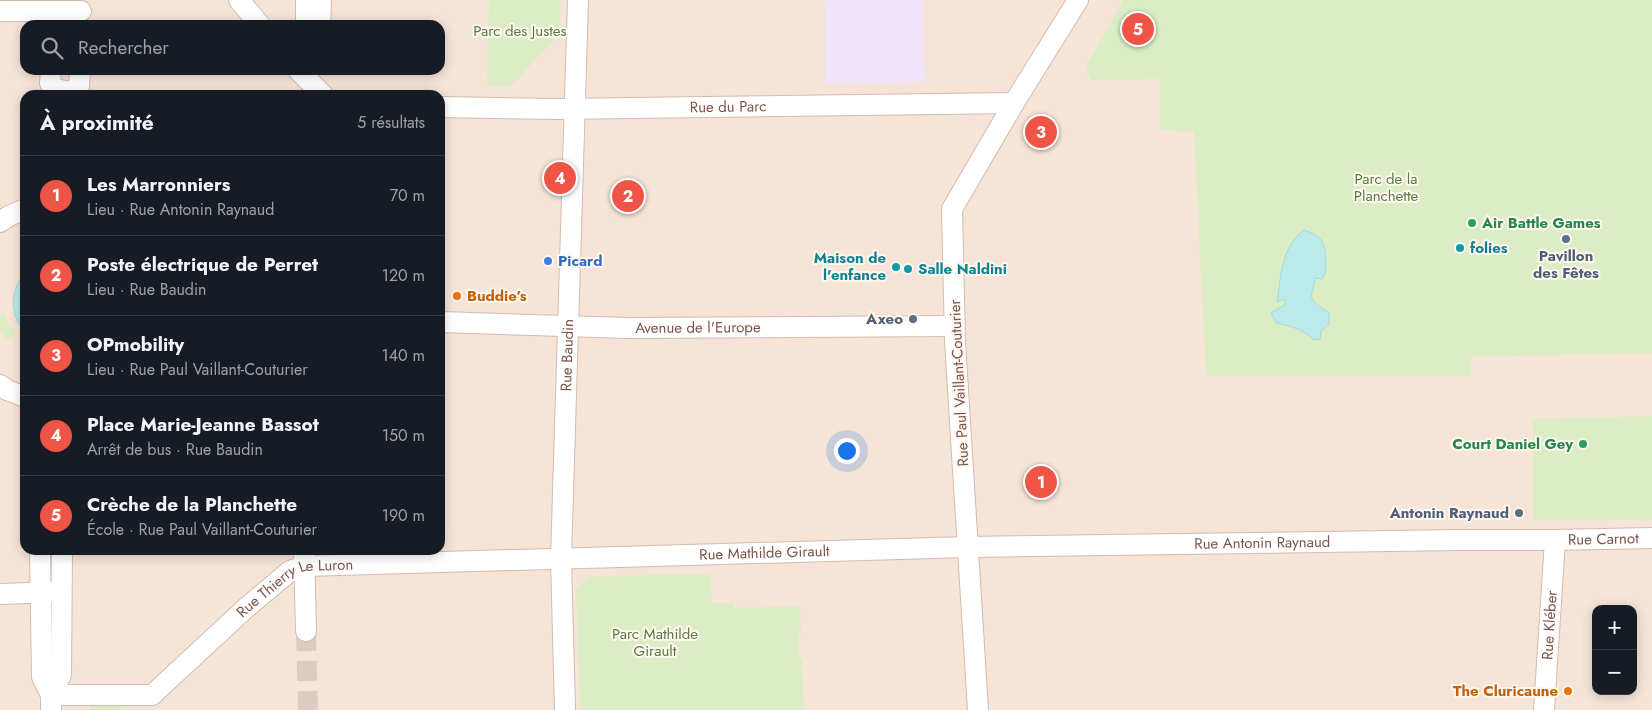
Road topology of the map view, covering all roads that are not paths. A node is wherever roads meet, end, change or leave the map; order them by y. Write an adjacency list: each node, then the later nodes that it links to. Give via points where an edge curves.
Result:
1 (239, 0): 9 (street)
2 (306, 0): 10 (street)
3 (321, 0): 11 (street)
4 (578, 0): 18 (street, Rue Baudin)
5 (1078, 0): 16 (street, Rue Paul Vaillant-Couturier)
6 (0, 11): 7 (street)
7 (56, 12): 8 (street)
8 (81, 12)
9 (256, 20)
10 (306, 20)
11 (320, 20)
12 (51, 75): 14 (street, via 50,83)
13 (80, 75): 15 (street, via 79,87)
14 (58, 90)
15 (73, 90)
16 (1014, 103): 18 (street, Rue du Parc); 22 (street, Rue Paul Vaillant-Couturier, via 952,210)
17 (445, 107): 18 (street, Rue du Parc)
18 (575, 109): 23 (street, Rue Baudin)
19 (20, 211): 20 (street)
20 (0, 222)
21 (445, 322): 23 (street, Avenue de l'Europe)
22 (954, 326): 23 (street, Avenue de l'Europe); 28 (street, Rue Paul Vaillant-Couturier)
23 (568, 327): 32 (street, Rue Baudin)
24 (0, 385): 25 (street)
25 (20, 395)
26 (1652, 538): 27 (street, Rue Carnot)
27 (1555, 540): 28 (street, Rue Antonin Raynaud); 41 (street, Rue Kléber)
28 (968, 546): 32 (street, Rue Mathilde Girault); 40 (street, Rue Paul Vaillant-Couturier)
29 (40, 555): 34 (street)
30 (62, 555): 33 (street)
31 (304, 558): 32 (street, Rue Thierry Le Luron); 36 (street); 37 (street, Rue Thierry Le Luron, via 246,608)
32 (561, 559): 39 (street, Rue Baudin)
33 (62, 592): 34 (street); 38 (street, via 62,674)
34 (42, 593): 35 (street); 38 (street, via 42,677)
35 (0, 594)
36 (306, 631)
37 (153, 702): 38 (street)
38 (51, 703)
39 (565, 710)
40 (978, 710)
41 (1544, 710)

